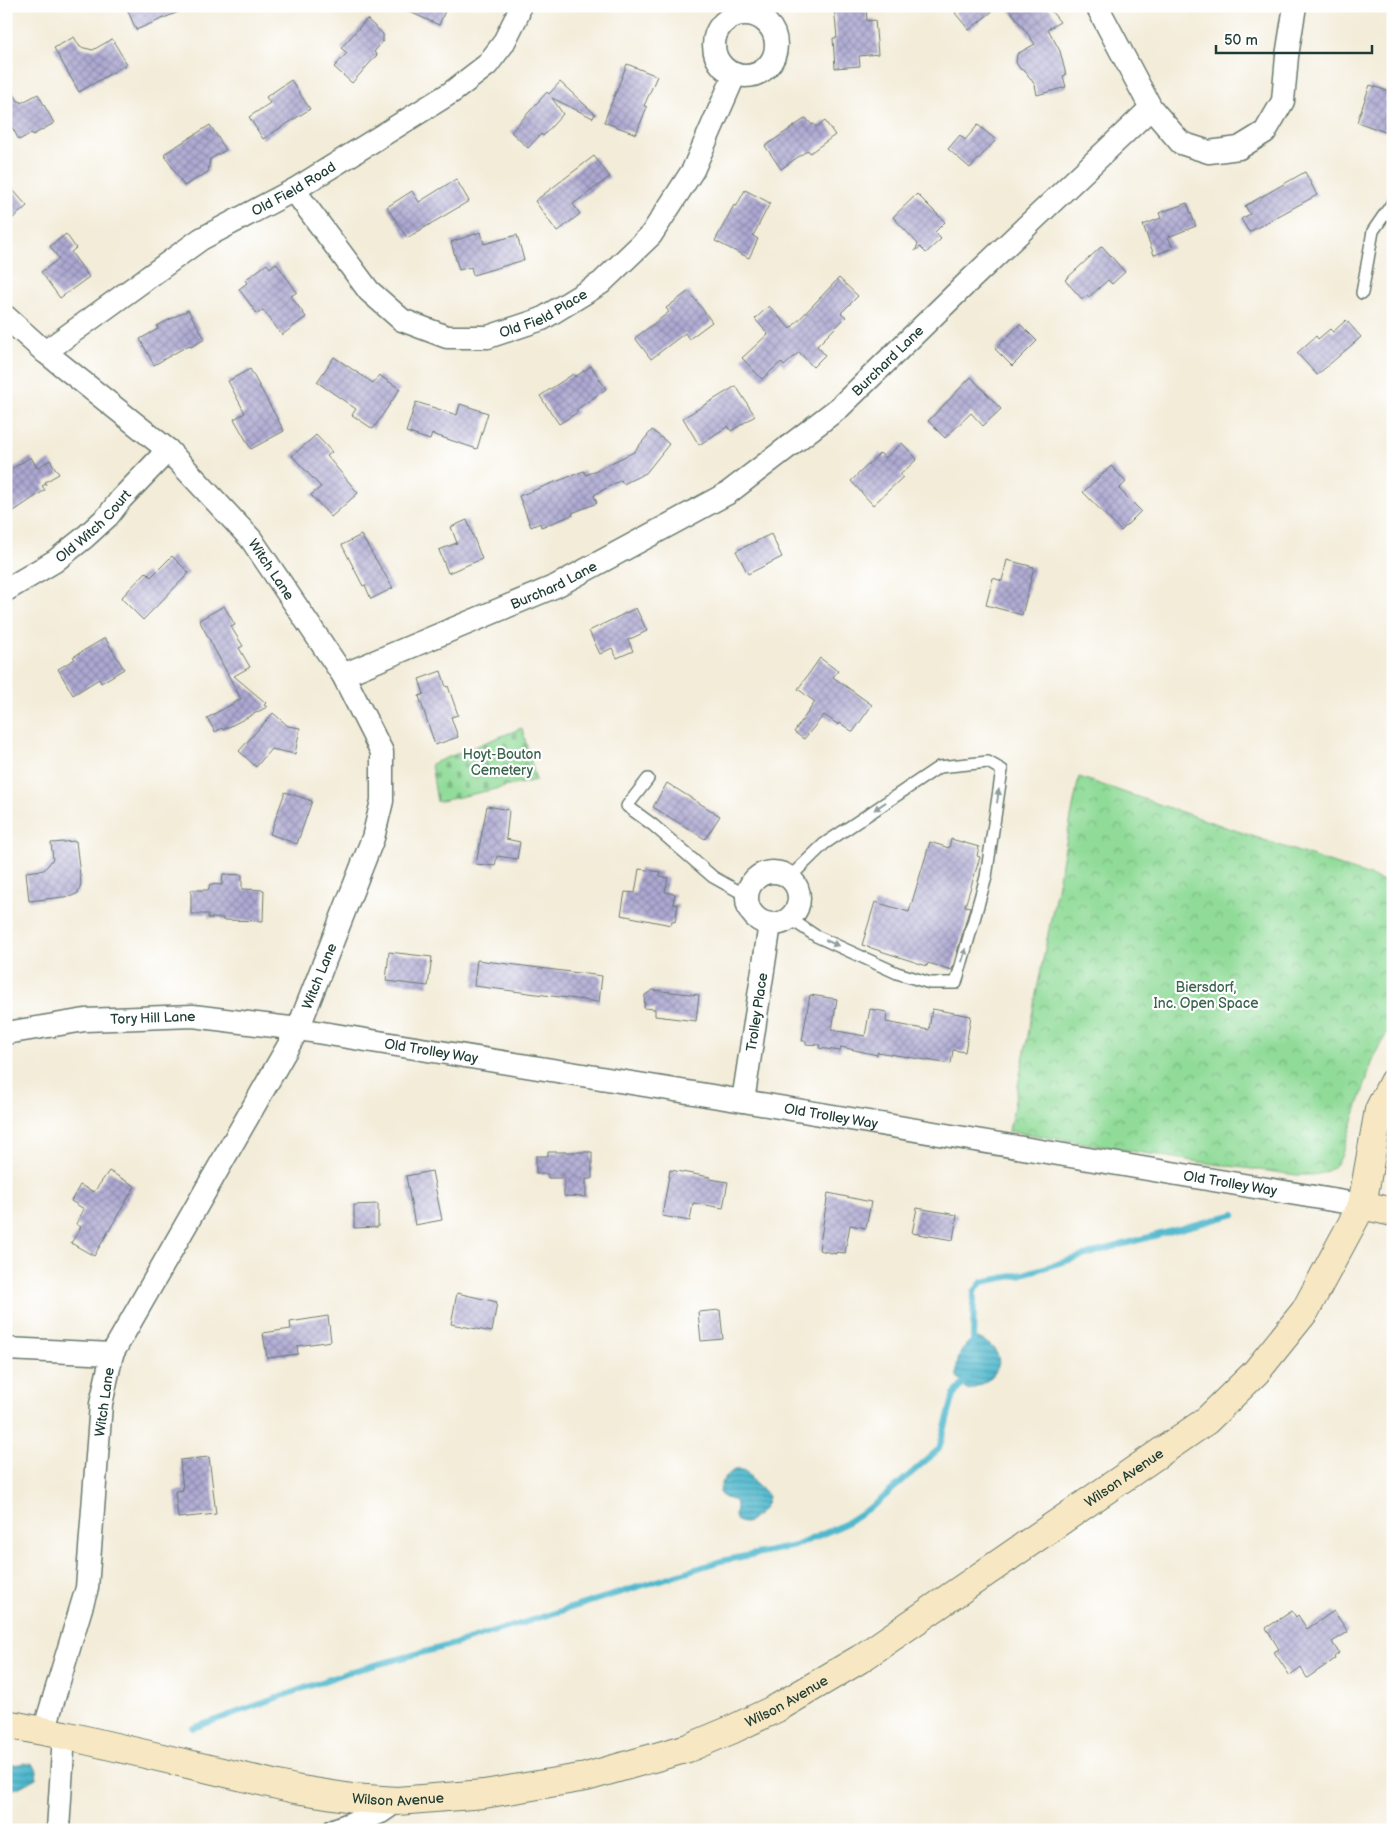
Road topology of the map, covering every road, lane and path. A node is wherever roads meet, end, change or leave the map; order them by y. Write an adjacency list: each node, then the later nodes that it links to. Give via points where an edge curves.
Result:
1 (519, 6): 6 (street, Old Field Road, via 503,44 486,66 452,92)
2 (1097, 6): 5 (street)
3 (1295, 6): 5 (street, via 1283,101 1265,132 1239,148 1209,152 1181,143)
4 (735, 74): 6 (street, Old Field Place, via 693,170 651,235 600,283 542,319 488,337 447,337 402,320 369,291)
5 (1151, 108): 13 (street, Burchard Lane, via 840,407 728,493 556,586)
6 (294, 190): 10 (street, Old Field Road, via 200,239)
7 (1393, 202): 8 (lane, via 1373,231)
8 (1362, 293)
9 (6, 316): 10 (street, Witch Lane)
10 (45, 352): 11 (street, Witch Lane)
11 (168, 450): 12 (street, Old Witch Court, via 84,538 55,561); 13 (street, Witch Lane, via 251,539)
12 (6, 590)
13 (343, 675): 18 (street, Witch Lane, via 382,752 382,802 373,838)
14 (648, 779): 16 (lane, via 627,806 713,877)
15 (789, 878): 16 (street, via 766,873 755,880); 17 (street, Trolley Place, via 795,885 798,903 795,911); 17 (lane, one-way to 15, via 896,973 930,983 956,984 986,877 1002,770 988,762 939,767 824,844)
16 (747, 896): 17 (street, via 756,918)
17 (780, 921): 21 (street, Trolley Place)
18 (298, 1029): 19 (street, Tory Hill Lane, via 193,1016 85,1020); 21 (street, Old Trolley Way); 25 (street, Witch Lane)
19 (6, 1034)
20 (1393, 1082): 22 (main road, Wilson Avenue, via 1379,1110)
21 (743, 1101): 22 (street, Old Trolley Way)
22 (1362, 1205): 23 (main road); 28 (main road, Wilson Avenue, via 1305,1312 1256,1372 1206,1421 860,1659 777,1708 679,1751 578,1778 484,1794)
23 (1393, 1212)
24 (6, 1349): 25 (street)
25 (112, 1354): 27 (street, Witch Lane, via 101,1404 87,1588)
26 (6, 1724): 27 (main road, Wilson Avenue)
27 (54, 1733): 28 (main road, Wilson Avenue, via 295,1789); 29 (street, Witch Lane)
28 (397, 1801): 30 (street, via 381,1812)
29 (58, 1830)
30 (334, 1830)

